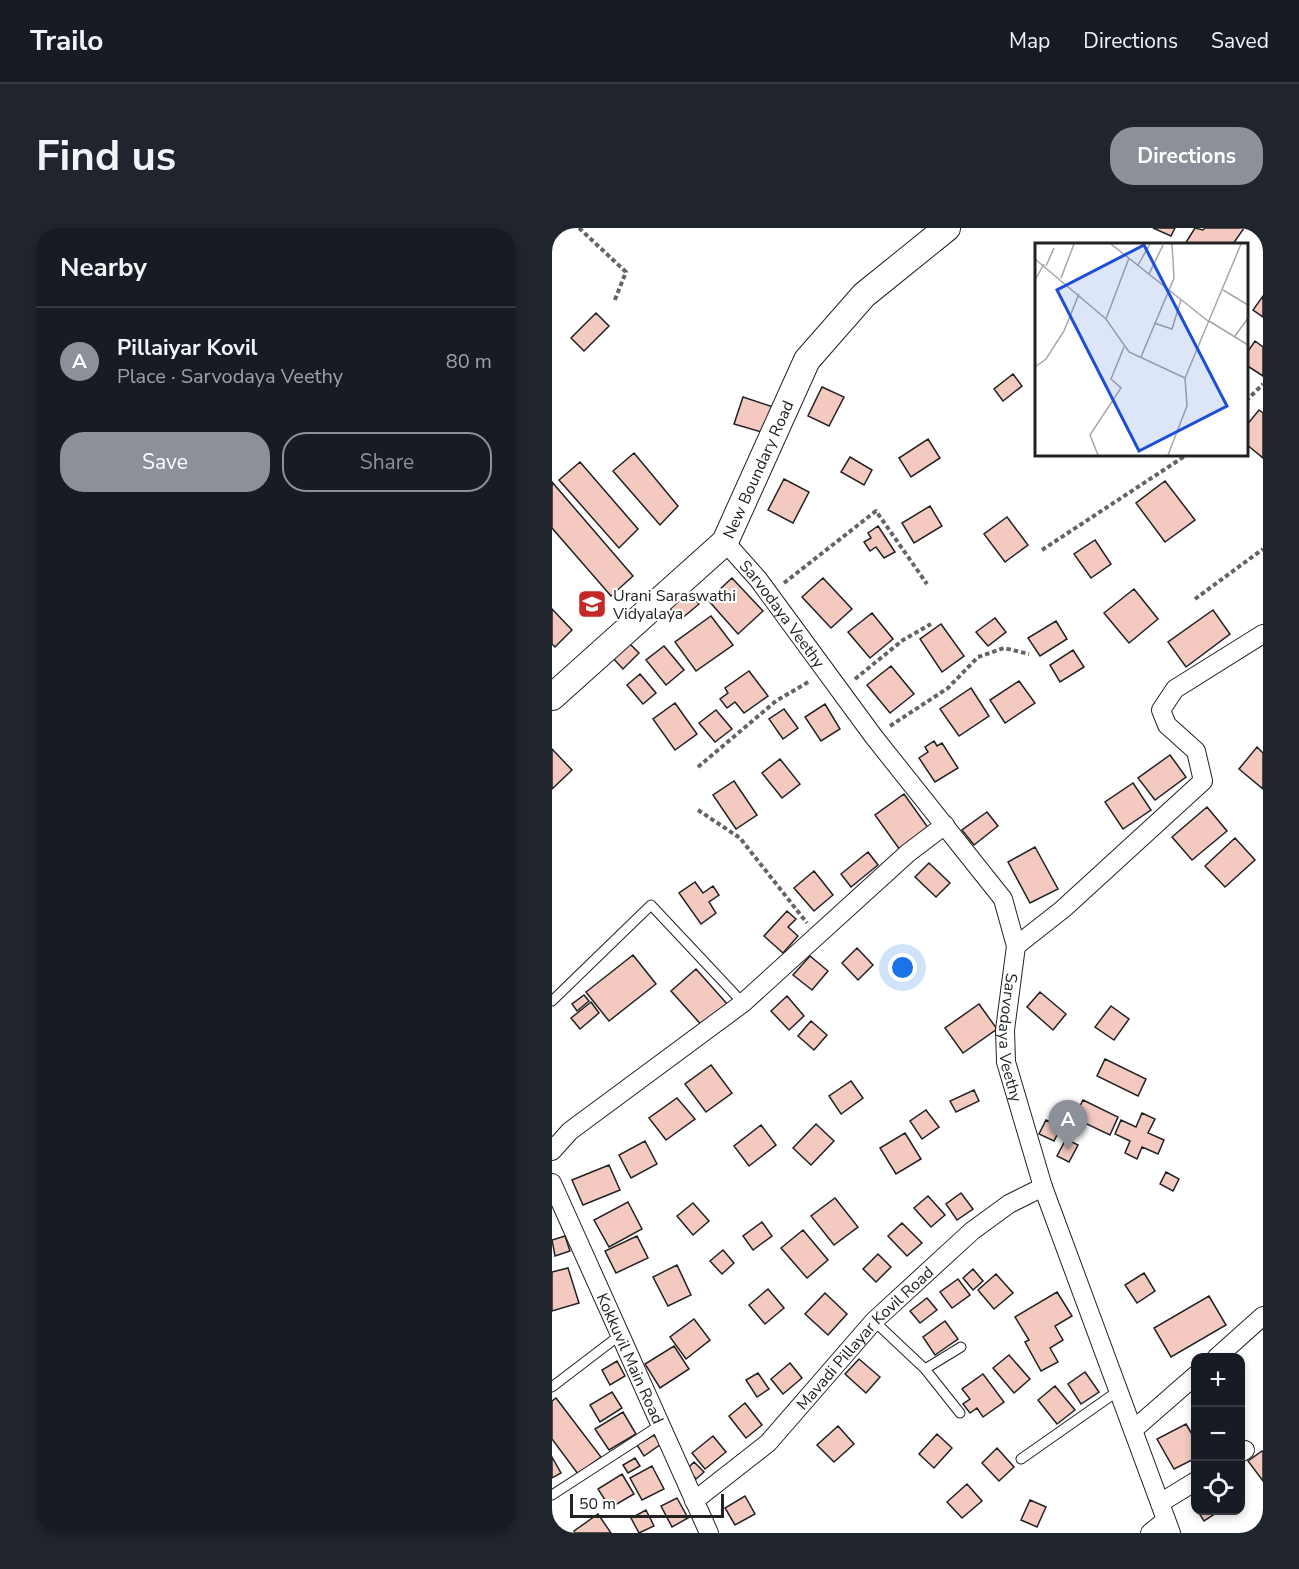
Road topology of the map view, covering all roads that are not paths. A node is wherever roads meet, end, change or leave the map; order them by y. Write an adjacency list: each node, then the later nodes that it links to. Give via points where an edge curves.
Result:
1 (947, 228): 2 (main road, New Boundary Road, via 864,295 807,360)
2 (725, 542): 4 (main road, New Boundary Road); 5 (street, Sarvodaya Veethy)
3 (1263, 634): 6 (street, via 1175,689 1161,710 1167,725 1196,751 1203,781 1063,909)
4 (552, 697)
5 (945, 825): 6 (street, Sarvodaya Veethy, via 1004,899); 8 (street, via 908,853)
6 (1016, 946): 11 (street, Sarvodaya Veethy, via 1005,1030 1006,1062)
7 (552, 1002): 8 (lane, via 651,905)
8 (743, 1003): 9 (street, via 570,1131)
9 (552, 1151)
10 (552, 1183): 14 (street, Kokkuvil Main Road)
11 (1043, 1187): 13 (street, Mavadi Pillayar Kovil Road, via 1009,1204 972,1231); 20 (street, Sarvodaya Veethy)
12 (1263, 1316): 16 (street)
13 (874, 1321): 17 (lane); 27 (street, Mavadi Pillayar Kovil Road, via 768,1443)
14 (620, 1335): 19 (lane); 22 (street, Kokkuvil Main Road)
15 (961, 1347): 17 (lane)
16 (1222, 1353)
17 (925, 1369): 21 (lane)
18 (1191, 1379): 23 (street)
19 (552, 1387)
20 (1118, 1391): 23 (street, Sarvodaya Veethy); 24 (lane)
21 (960, 1413)
22 (660, 1425): 26 (lane); 27 (street, Kokkuvil Main Road)
23 (1133, 1430): 28 (street, Sarvodaya Veethy)
24 (1022, 1458)
25 (1191, 1484): 28 (street)
26 (552, 1495)
27 (694, 1501): 30 (street, Kokkuvil Main Road)
28 (1160, 1503): 29 (street, Sarvodaya Veethy)
29 (1169, 1527): 31 (street)
30 (709, 1533)
31 (1150, 1533)

